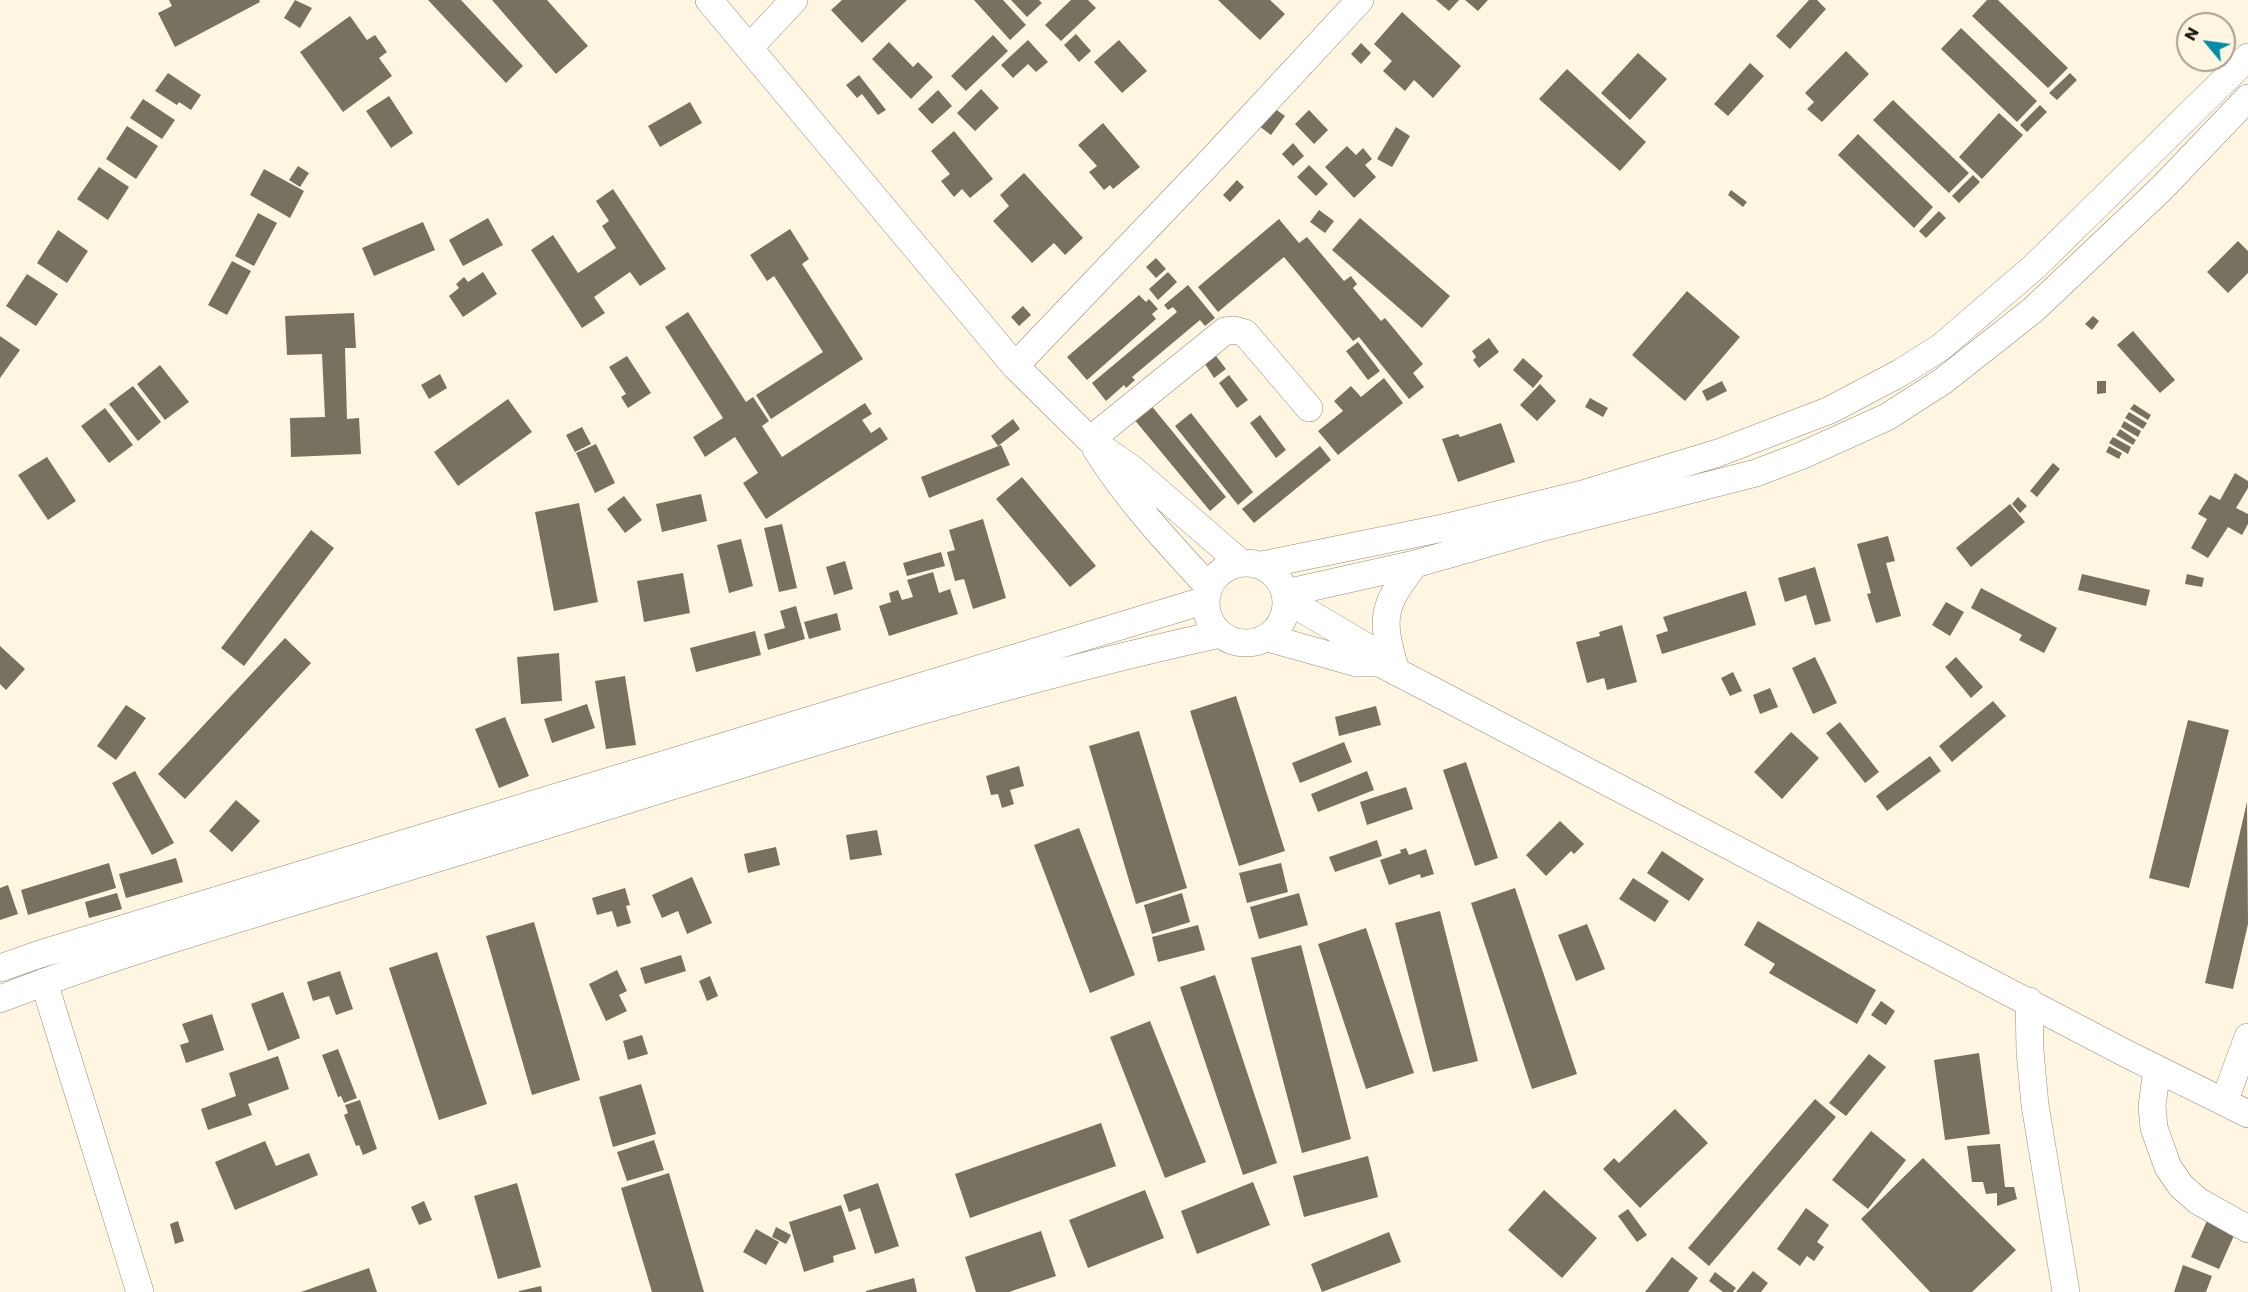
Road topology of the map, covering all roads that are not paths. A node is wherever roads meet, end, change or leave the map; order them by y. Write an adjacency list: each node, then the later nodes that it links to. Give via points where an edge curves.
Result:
1 (709, 0): 4 (street)
2 (794, 0): 4 (street)
3 (1360, 0): 7 (street)
4 (749, 48): 7 (street)
5 (2248, 57): 10 (street, via 2034,267 1941,347 1830,411 1718,453 1586,493 1443,528)
6 (2248, 98): 11 (street, via 2162,188 2033,310 1943,381 1887,417 1756,473)
7 (1015, 366): 9 (street)
8 (1309, 408): 9 (street, via 1245,333 1225,331)
9 (1090, 441): 10 (street, via 1131,468); 12 (street, via 1116,481)
10 (1251, 564): 12 (street, via 1225,568); 13 (street, via 1273,572)
11 (1415, 564): 13 (street); 16 (street, via 1389,604)
12 (1208, 594): 14 (street, via 1209,619); 17 (street)
13 (1286, 596): 15 (street, via 1282,621); 16 (street, via 1365,646)
14 (1220, 634): 15 (street, via 1243,644); 18 (street, via 1004,687 180,936)
15 (1268, 638): 16 (street)
16 (1388, 668): 20 (street)
17 (0, 968)
18 (44, 982): 19 (street); 26 (street)
19 (0, 999)
20 (2029, 1001): 22 (street); 27 (street, via 2035,1105)
21 (2248, 1037): 23 (street)
22 (2157, 1069): 23 (street); 25 (street, via 2152,1106 2154,1128 2168,1167 2198,1201)
23 (2224, 1102): 24 (street)
24 (2248, 1114)
25 (2248, 1229)
26 (140, 1292)
27 (2066, 1292)

